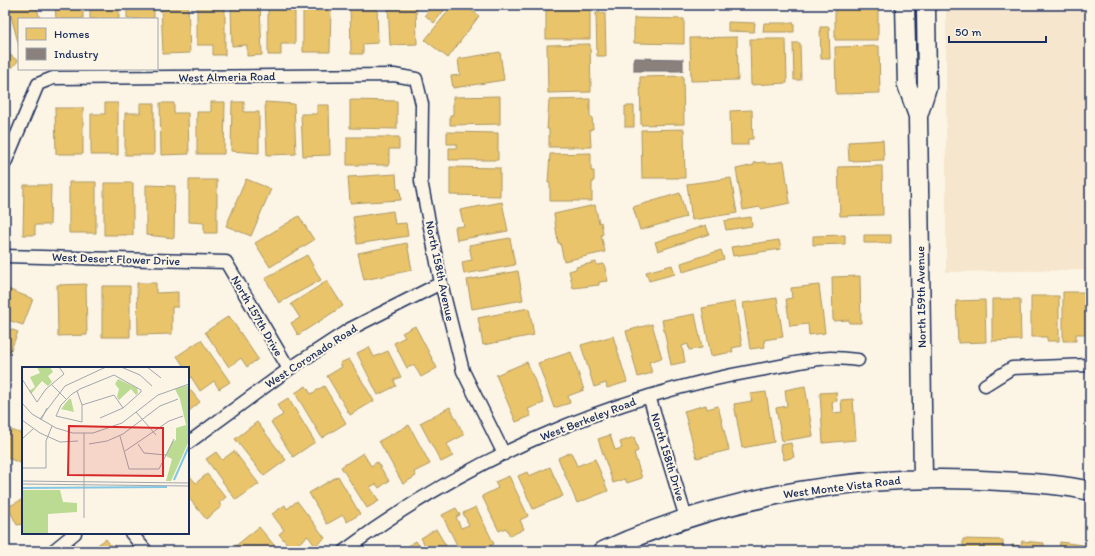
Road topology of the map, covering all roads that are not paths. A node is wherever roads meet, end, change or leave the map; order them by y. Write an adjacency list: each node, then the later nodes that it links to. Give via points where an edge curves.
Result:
1 (905, 5): 4 (street, North 159th Avenue, via 907,85)
2 (926, 5): 4 (street, North 159th Avenue, via 927,87)
3 (416, 79): 5 (street, West Almeria Road, via 394,75 53,78 38,84); 8 (street, North 158th Avenue, via 422,104 421,180)
4 (918, 116): 16 (street, North 159th Avenue)
5 (5, 163)
6 (5, 256): 7 (street, West Desert Flower Drive)
7 (226, 262): 11 (street, North 157th Drive)
8 (441, 283): 11 (street, West Coronado Road, via 350,329); 15 (street, North 158th Avenue, via 463,371)
9 (858, 360): 13 (street, West Berkeley Road, via 831,358 725,376)
10 (1090, 365): 12 (street, via 1012,368)
11 (289, 369): 14 (street, West Coronado Road)
12 (985, 384)
13 (649, 396): 15 (street, West Berkeley Road, via 577,421); 18 (street, North 158th Drive)
14 (189, 442)
15 (504, 454): 23 (street, West Berkeley Road, via 462,475 394,516)
16 (923, 478): 17 (street, West Monte Vista Road, via 1040,483); 18 (street, West Monte Vista Road, via 809,488)
17 (1090, 491)
18 (686, 518): 24 (street, West Monte Vista Road)
19 (74, 534): 21 (street)
20 (132, 534): 22 (street)
21 (53, 551)
22 (146, 551)
23 (344, 551)
24 (603, 551)

